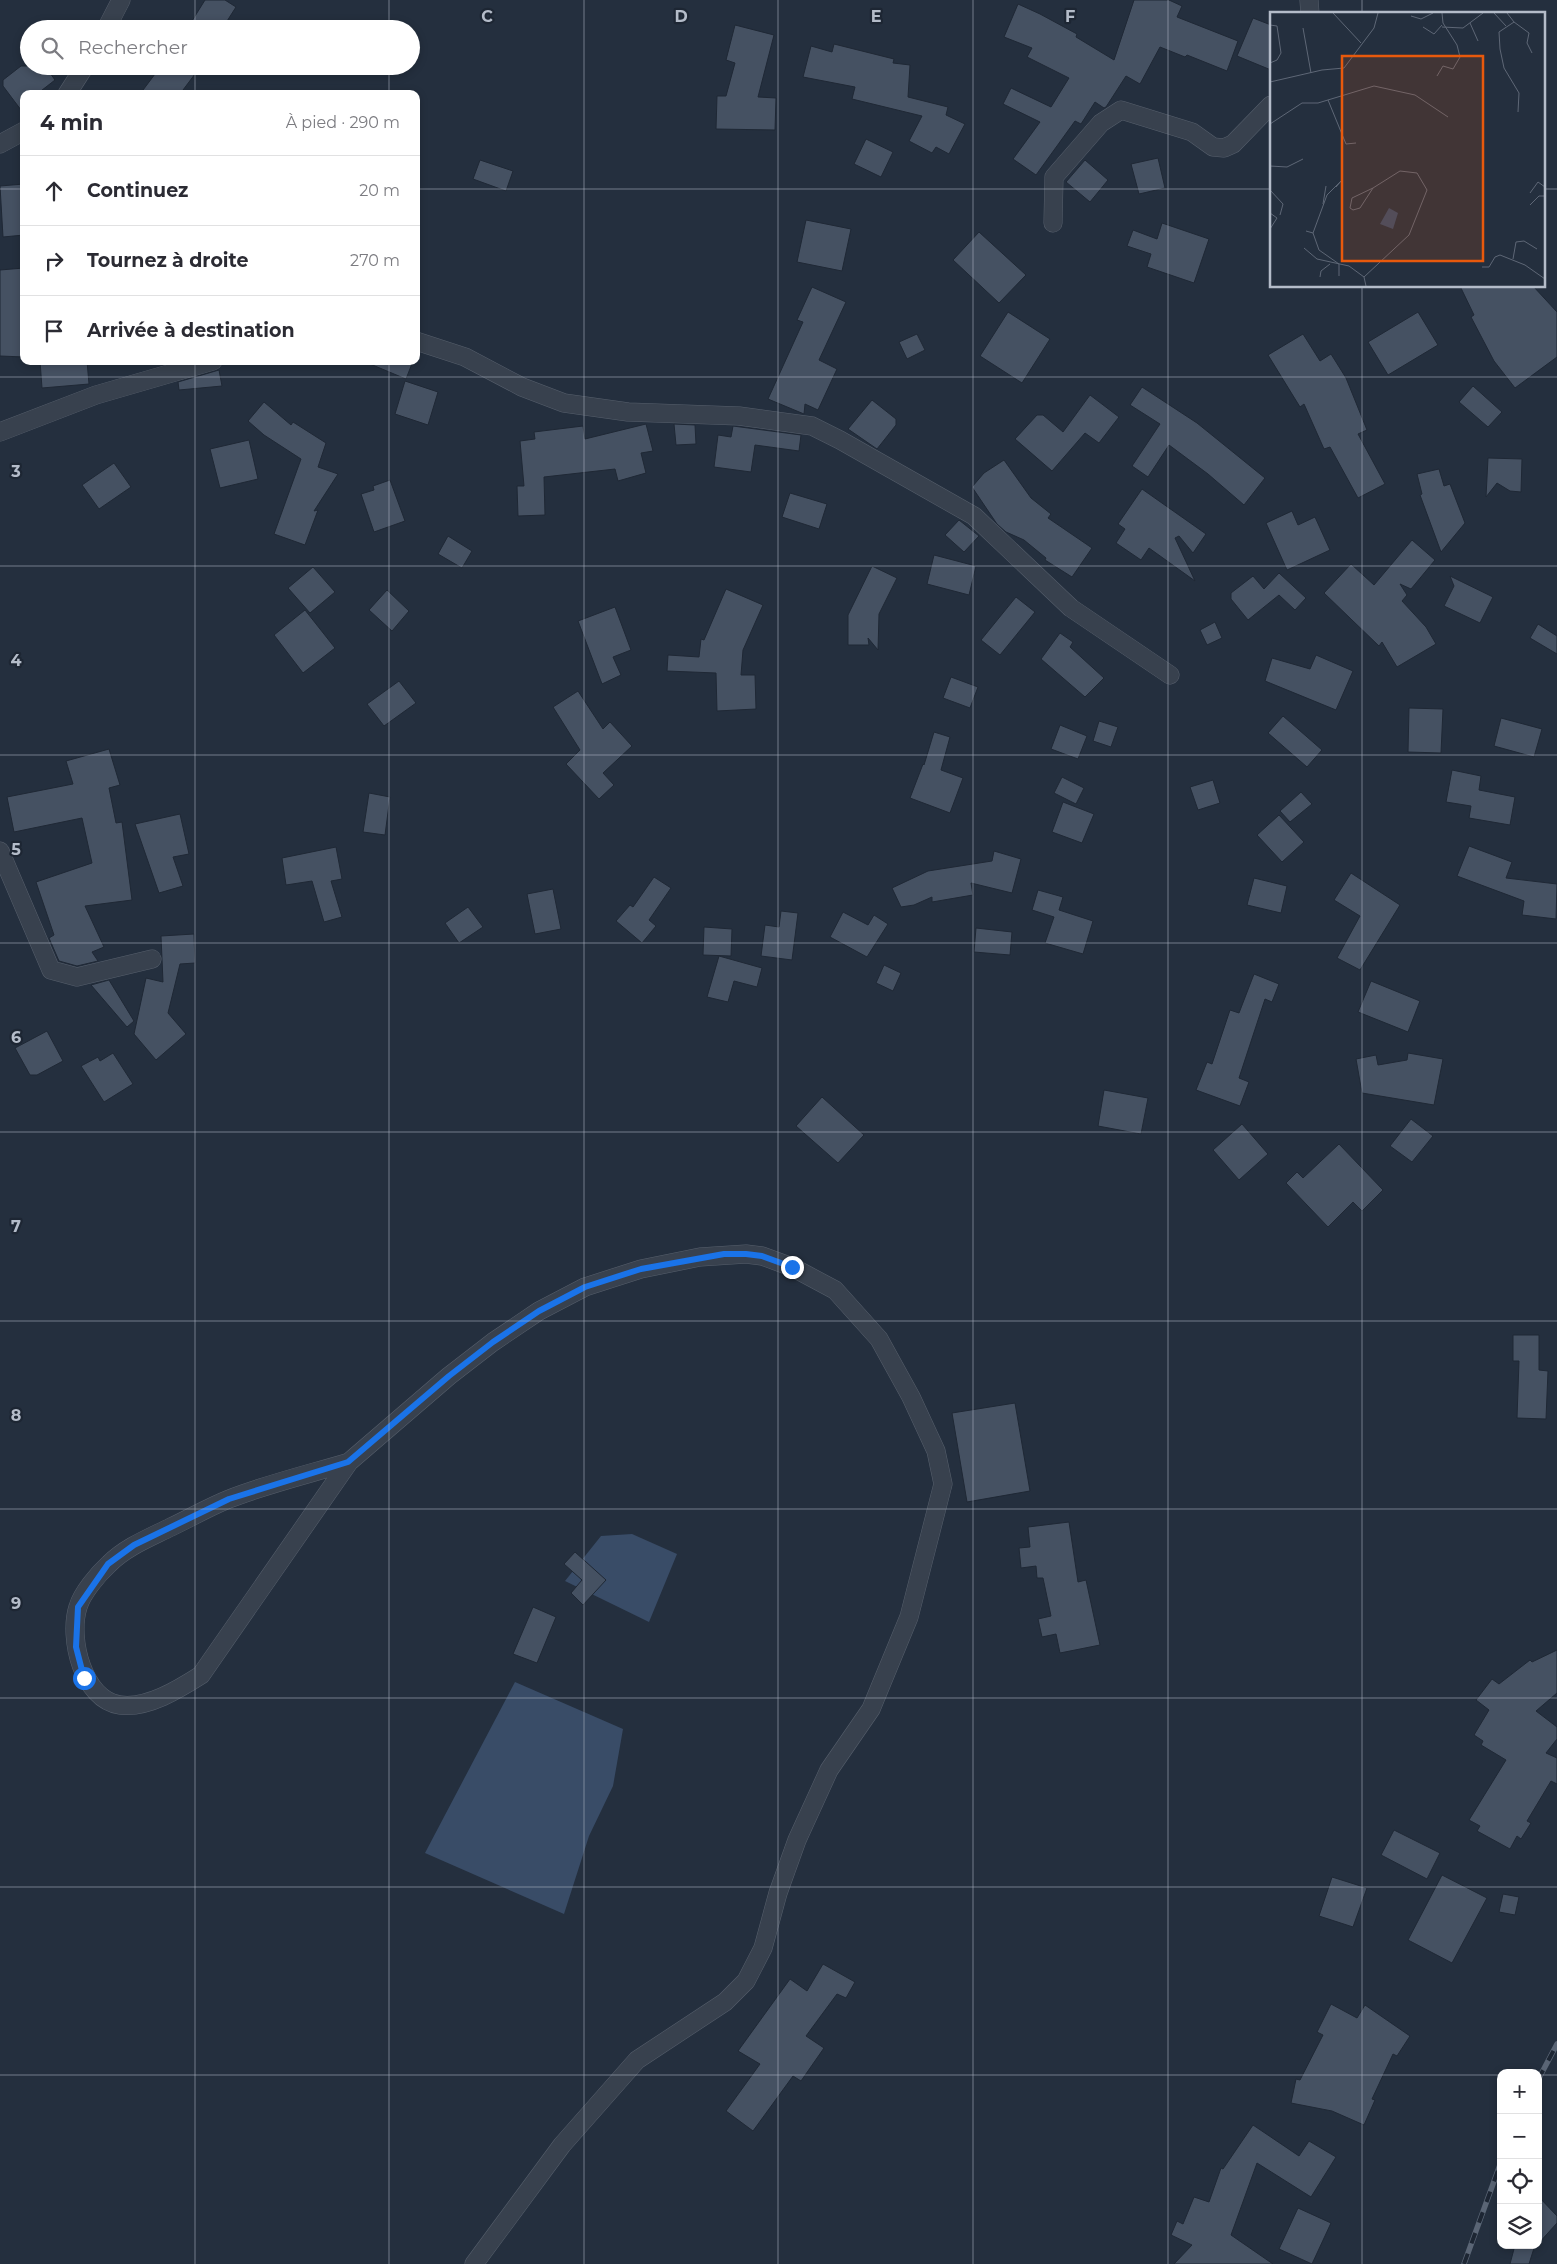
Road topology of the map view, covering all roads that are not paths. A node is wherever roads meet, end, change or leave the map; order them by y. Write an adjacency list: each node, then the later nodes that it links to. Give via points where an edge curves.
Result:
1 (121, 0): 2 (street)
2 (111, 20)
3 (79, 75): 4 (street)
4 (70, 90)
5 (1270, 106): 8 (street, via 1233,144 1224,148 1213,147 1192,132 1121,110 1101,123 1054,177)
6 (20, 133): 7 (street)
7 (0, 144)
8 (1053, 223)
9 (420, 342): 12 (street, via 465,358 522,387 564,403 653,414 772,419 812,426 974,516 1070,608)
10 (200, 365): 11 (street, via 96,396)
11 (0, 432)
12 (1170, 674)
13 (0, 851): 14 (street, via 51,970 77,977)
14 (152, 959)
15 (348, 1462): 15 (street, via 201,1675 145,1702 122,1706 102,1697 84,1678 76,1647 78,1607 108,1564 134,1545 229,1499); 16 (street, via 449,1376 539,1311 585,1287 641,1269 700,1257 746,1254 792,1267 835,1290 879,1339 936,1451 943,1484 909,1617 871,1710 829,1770 797,1840 763,1948 746,1981 725,2002 637,2060 562,2145)
16 (474, 2264)

